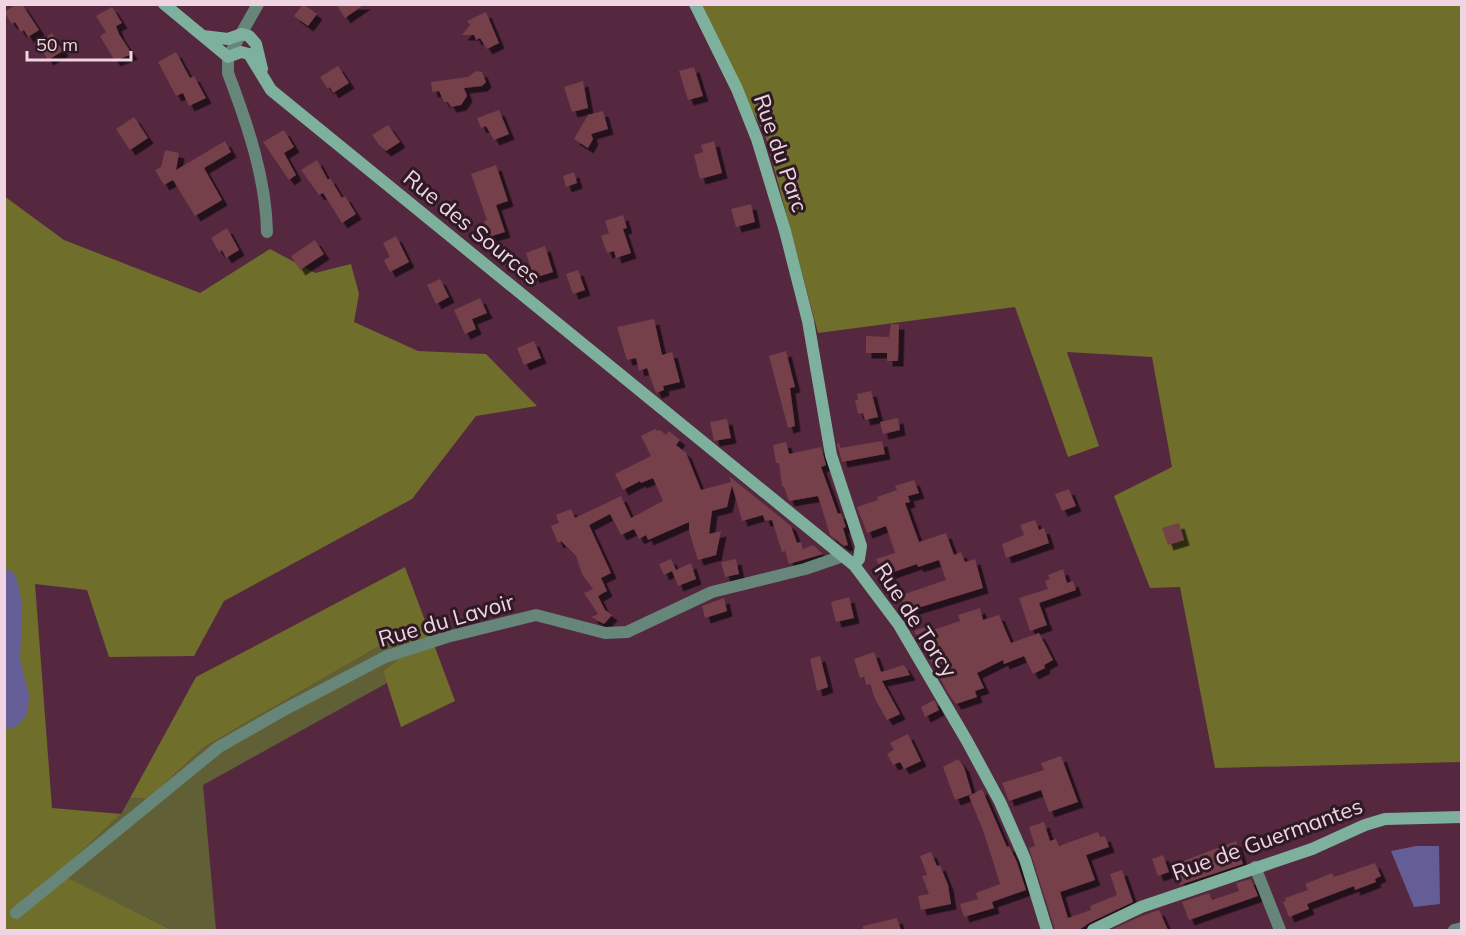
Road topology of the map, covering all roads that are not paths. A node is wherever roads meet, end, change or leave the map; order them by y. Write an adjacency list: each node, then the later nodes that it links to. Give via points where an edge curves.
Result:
1 (164, 4): 5 (street)
2 (258, 4): 4 (street)
3 (695, 4): 11 (street, Rue du Parc, via 757,140 785,231 808,321 831,455 861,546)
4 (242, 34): 5 (street, via 228,39); 6 (street); 7 (street, Rue des Sources, via 256,44)
5 (203, 36): 6 (street)
6 (228, 57): 7 (street, Rue des Sources, via 241,52 249,54); 8 (street, via 228,73 253,146)
7 (264, 79): 9 (street, Rue des Sources, via 271,90)
8 (267, 231)
9 (656, 405): 10 (street, Rue de Torcy)
10 (843, 556): 11 (street, Rue de Torcy); 14 (street, Rue du Lavoir, via 719,589 627,632 604,633 536,615 386,657 219,747)
11 (854, 565): 16 (street, Rue de Torcy, via 899,624 1000,802 1025,860)
12 (1461, 817): 13 (street, Rue de Guermantes, via 1393,819 1365,825 1312,849)
13 (1255, 867): 17 (street, Rue de Guermantes, via 1141,907); 18 (street)
14 (16, 913)
15 (1461, 928): 19 (street)
16 (1047, 930)
17 (1093, 930)
18 (1280, 930)
19 (1454, 930)

